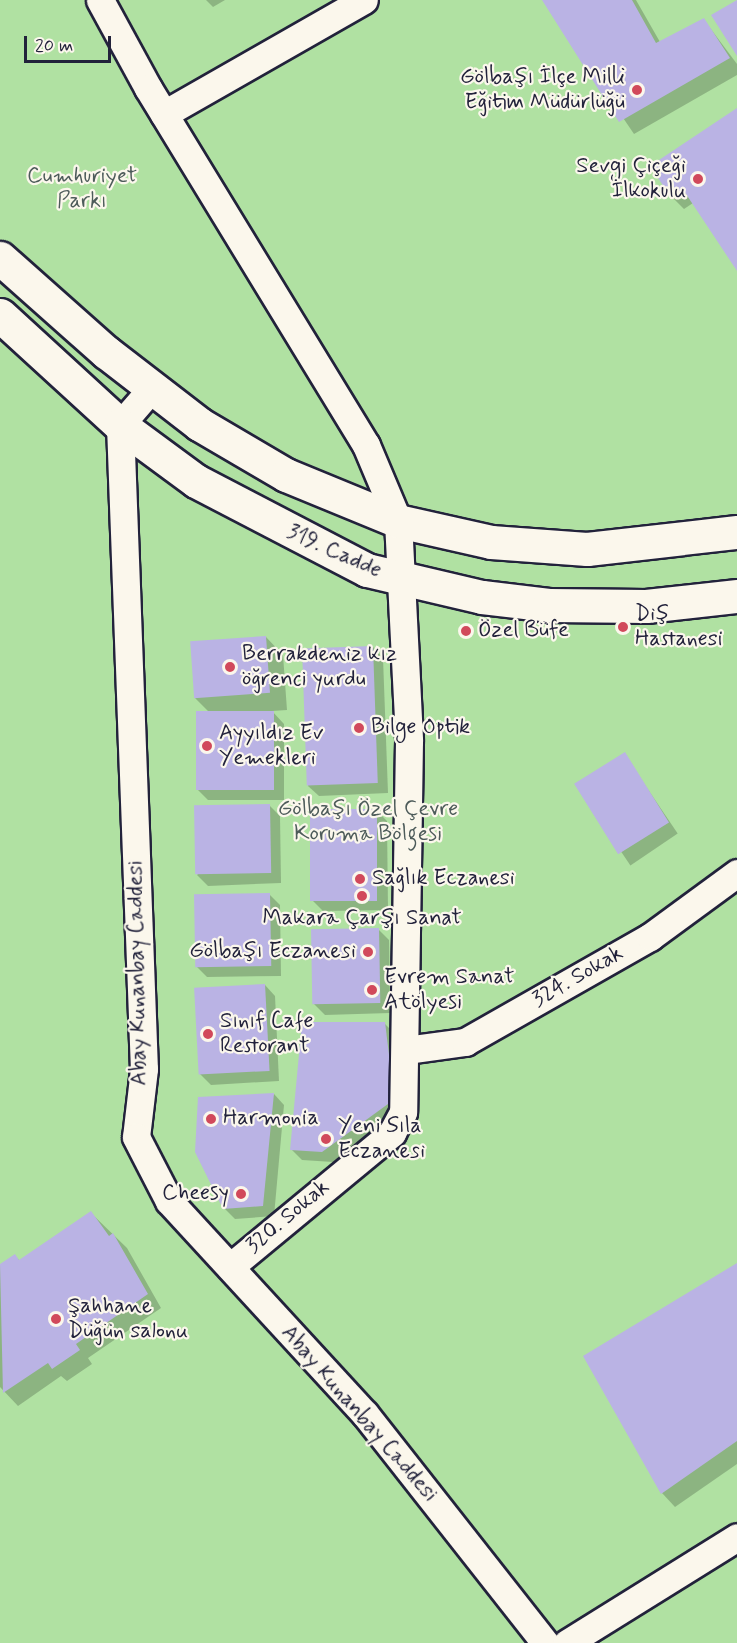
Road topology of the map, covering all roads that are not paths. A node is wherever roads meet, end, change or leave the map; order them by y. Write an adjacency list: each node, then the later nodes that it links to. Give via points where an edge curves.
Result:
1 (100, 0): 3 (street, 320. Sokak)
2 (364, 0): 3 (street)
3 (164, 114): 8 (street, 320. Sokak, via 366,444)
4 (0, 258): 6 (street)
5 (0, 315): 7 (street, 319. Cadde)
6 (152, 388): 7 (street); 8 (street, via 199,424 286,475)
7 (120, 425): 10 (street, 319. Cadde, via 196,481 271,524); 14 (street, Abay Kunanbay Caddesi, via 144,1068 136,1137 169,1201)
8 (398, 521): 9 (street, via 491,542 586,549); 10 (street, 320. Sokak)
9 (737, 532)
10 (403, 582): 11 (street, 319. Cadde, via 549,605 646,606); 13 (street, 320. Sokak, via 409,741)
11 (737, 596)
12 (733, 884): 13 (street, 324. Sokak, via 465,1042)
13 (406, 1050): 14 (street, 320. Sokak, via 404,1112 392,1133)
14 (230, 1267): 16 (street, Abay Kunanbay Caddesi, via 364,1414 523,1609)
15 (737, 1537): 17 (street)
16 (545, 1643)
17 (567, 1643)

